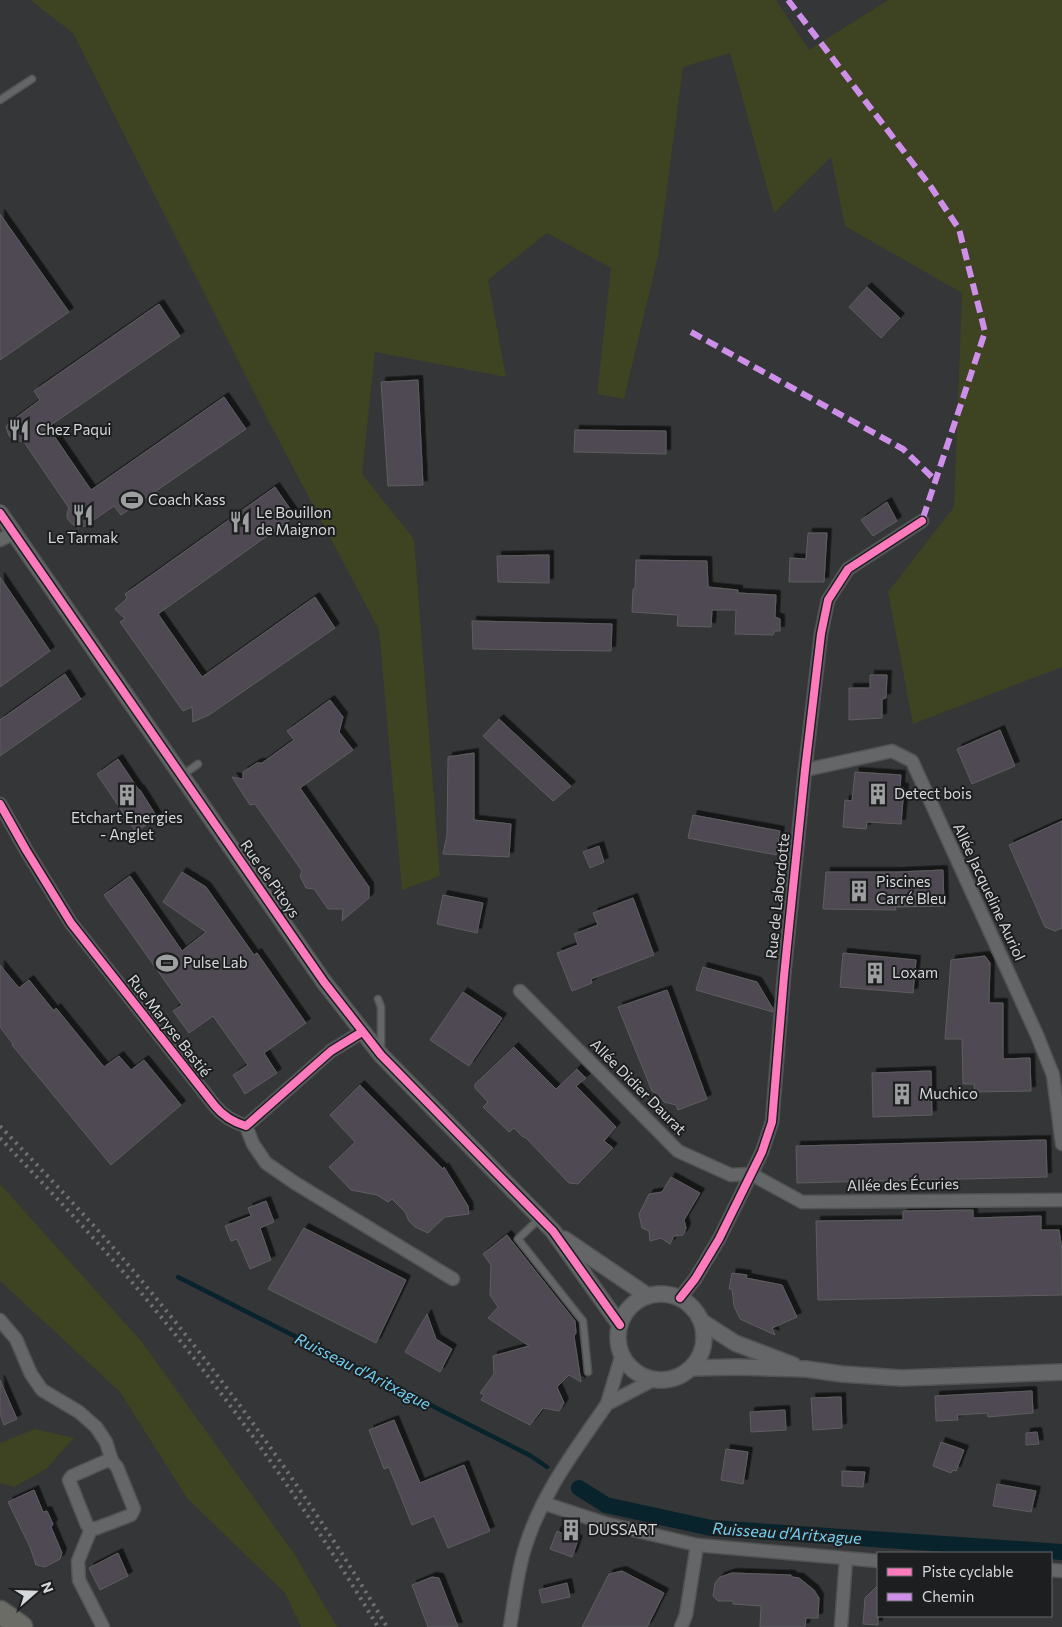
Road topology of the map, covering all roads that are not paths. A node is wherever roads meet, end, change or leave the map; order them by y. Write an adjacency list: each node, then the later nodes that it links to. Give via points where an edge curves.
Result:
1 (32, 78): 2 (lane)
2 (0, 100)
3 (0, 513): 5 (street, Rue de Pitoys)
4 (922, 521): 8 (street, Rue de Labordotte, via 848,569 828,600)
5 (14, 533): 6 (street); 9 (street, Rue de Pitoys)
6 (0, 540)
7 (198, 764): 9 (lane)
8 (805, 770): 16 (street, Allée Jacqueline Auriol, via 892,751 912,761 1037,1035 1052,1075); 17 (street, Rue de Labordotte, via 772,1122)
9 (181, 776): 13 (street, Rue de Pitoys)
10 (0, 804): 15 (street, Rue Maryse Bastié, via 71,923 220,1112 233,1122)
11 (520, 991): 17 (street, Allée Didier Daurat, via 678,1151 731,1175)
12 (378, 999): 14 (lane, via 381,1007)
13 (362, 1032): 14 (street, Rue de Pitoys); 15 (street, via 331,1050)
14 (381, 1055): 19 (street, Rue de Pitoys)
15 (246, 1126): 21 (street, via 252,1144 266,1163)
16 (1062, 1144)
17 (751, 1174): 18 (street, Allée des Écuries, via 802,1202); 23 (street, Rue de Labordotte, via 707,1261)
18 (1062, 1200)
19 (540, 1218): 20 (street, Rue de Pitoys); 30 (lane, via 518,1238 583,1321)
20 (553, 1231): 22 (street); 26 (street)
21 (453, 1279)
22 (648, 1296): 23 (street, via 664,1294); 26 (street, via 626,1313)
23 (680, 1298): 25 (street, via 693,1308)
24 (0, 1320): 34 (street, via 16,1339 31,1374 42,1390 79,1412 96,1427 106,1442)
25 (701, 1321): 28 (street, via 704,1346); 29 (street, via 735,1343)
26 (620, 1326): 27 (street, via 618,1340)
27 (622, 1354): 32 (street, via 629,1366); 33 (street)
28 (692, 1368): 29 (street); 32 (street, via 674,1379)
29 (806, 1369): 31 (street, via 900,1378)
30 (588, 1372)
31 (1062, 1372)
32 (653, 1380): 33 (street)
33 (607, 1404): 35 (street, via 568,1459)
34 (112, 1461): 36 (street, via 69,1480); 36 (street, via 134,1509 131,1515)
35 (543, 1503): 37 (street, via 604,1523); 43 (street, via 524,1552)
36 (91, 1529): 42 (street, via 78,1561 80,1580)
37 (696, 1545): 38 (street); 44 (street, via 686,1615)
38 (846, 1560): 39 (street); 45 (street)
39 (877, 1561)
40 (0, 1612): 41 (highway)
41 (21, 1627)
42 (104, 1627)
43 (510, 1627)
44 (681, 1627)
45 (841, 1627)

